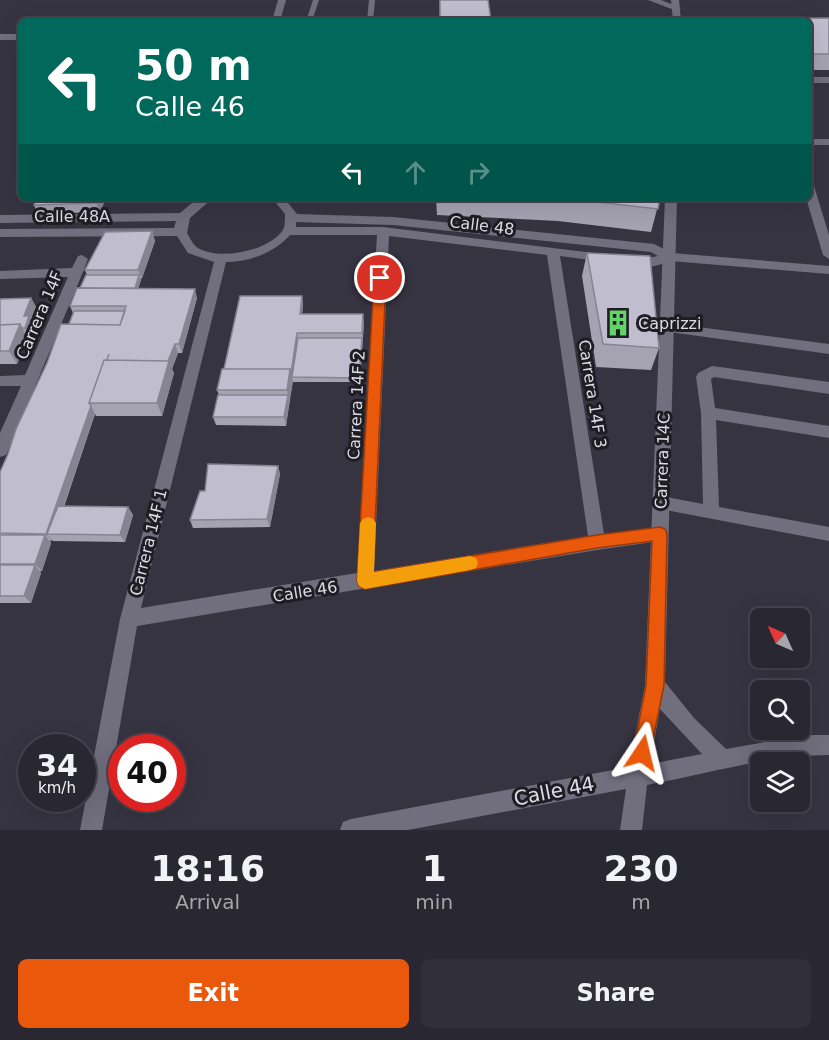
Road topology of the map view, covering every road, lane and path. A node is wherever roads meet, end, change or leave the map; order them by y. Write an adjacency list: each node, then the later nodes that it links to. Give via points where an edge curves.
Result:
1 (282, 0): 6 (street)
2 (316, 0): 7 (lane)
3 (372, 0): 8 (lane)
4 (652, 0): 5 (street)
5 (676, 4)
6 (277, 18)
7 (310, 18)
8 (370, 18)
9 (0, 37): 10 (street)
10 (18, 37)
11 (812, 80): 12 (street)
12 (829, 80)
13 (812, 142): 14 (street)
14 (829, 142)
15 (812, 199): 27 (street)
16 (202, 201): 19 (street)
17 (281, 201): 20 (street)
18 (671, 201): 28 (street, Carrera 14C)
19 (184, 217): 21 (street, Calle 48A); 24 (street)
20 (291, 218): 22 (street); 28 (street, Calle 48, via 417,223 654,248)
21 (0, 219)
22 (288, 231): 23 (street, Calle 48); 29 (street, via 268,249 254,255)
23 (382, 231): 26 (street, Calle 48); 45 (street, Carrera 14F 2)
24 (181, 232): 25 (street, Calle 48A); 29 (street, via 184,242 193,250)
25 (0, 233)
26 (553, 252): 28 (street, Calle 48, via 651,263); 44 (street, Carrera 14F 3)
27 (829, 255)
28 (669, 257): 30 (street, Calle 48); 32 (street, Carrera 14C)
29 (221, 258): 46 (street, Carrera 14F 1)
30 (829, 270)
31 (0, 275): 34 (street, Carrera 14F, via 80,266)
32 (667, 328): 33 (street); 40 (street, Carrera 14C)
33 (829, 349)
34 (31, 380): 35 (street); 39 (street, Carrera 14F)
35 (0, 381)
36 (829, 388): 37 (street, via 712,371 703,376)
37 (708, 413): 38 (street); 41 (street)
38 (829, 432)
39 (0, 451)
40 (661, 503): 41 (street); 42 (street, Carrera 14C)
41 (711, 513): 43 (street)
42 (660, 534): 44 (street, Calle 46); 47 (street, Carrera 14C)
43 (829, 534)
44 (597, 542): 45 (street, Calle 46)
45 (365, 581): 46 (street, Calle 46)
46 (129, 619): 51 (street, Carrera 14F 1)
47 (655, 685): 49 (street, via 681,720); 50 (street, Carrera 14C)
48 (829, 745): 49 (street, Calle 44, via 804,745)
49 (723, 760): 50 (street, Calle 44)
50 (638, 775): 52 (street, Calle 44); 53 (street, Carrera 14C)
51 (91, 830)
52 (351, 830)
53 (631, 830)

